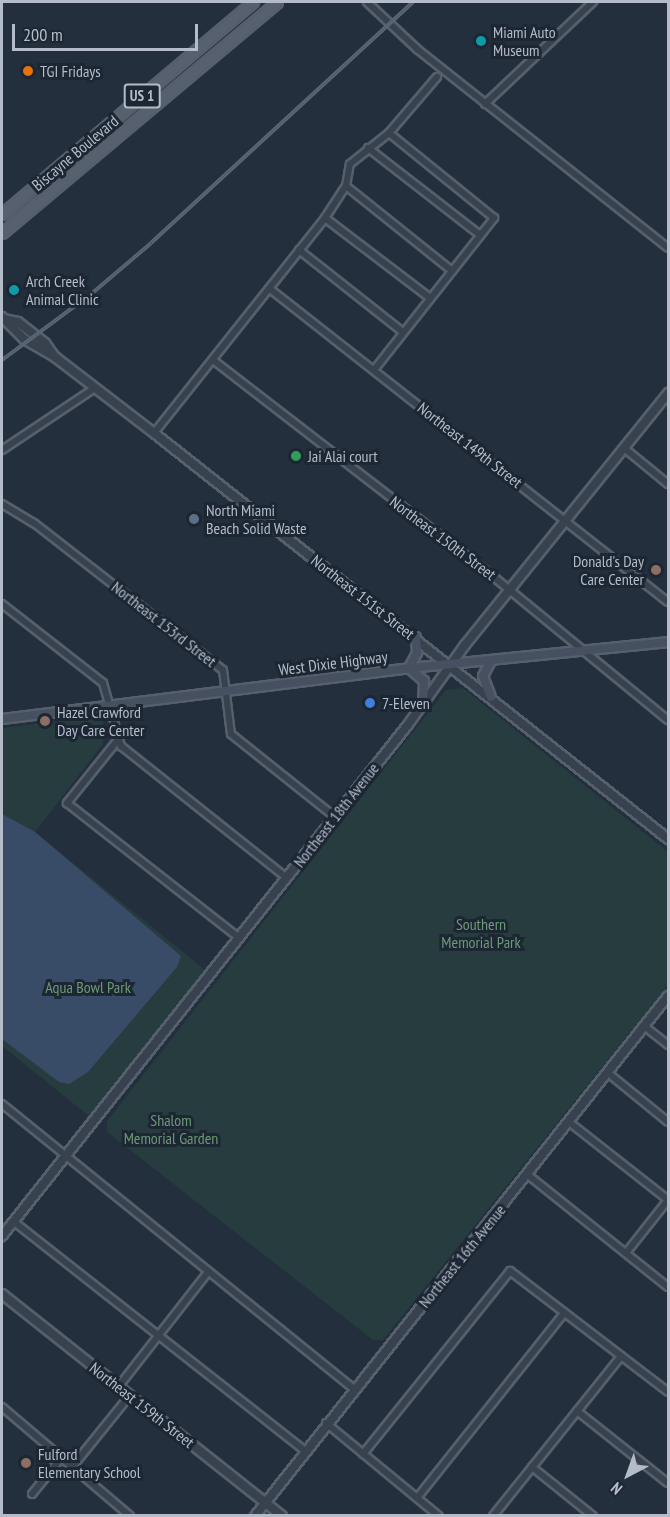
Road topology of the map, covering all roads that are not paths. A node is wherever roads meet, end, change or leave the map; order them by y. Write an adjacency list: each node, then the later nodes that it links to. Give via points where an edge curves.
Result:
1 (277, 2): 6 (main road, Biscayne Boulevard / US 1)
2 (367, 2): 9 (street)
3 (593, 2): 9 (street)
4 (250, 4): 5 (main road, Biscayne Boulevard / US 1); 6 (main road, via 234,25)
5 (220, 30): 7 (main road, via 217,44); 11 (main road, Biscayne Boulevard / US 1)
6 (230, 42): 7 (main road, Biscayne Boulevard / US 1)
7 (202, 66): 13 (main road, Biscayne Boulevard / US 1)
8 (437, 77): 10 (street)
9 (485, 104): 19 (street)
10 (389, 133): 12 (street); 18 (street, via 495,218)
11 (82, 147): 13 (main road); 15 (main road, Biscayne Boulevard / US 1)
12 (368, 148): 14 (street, via 350,164); 18 (street)
13 (93, 159): 17 (main road, Biscayne Boulevard / US 1)
14 (346, 186): 16 (street); 21 (street)
15 (2, 214)
16 (325, 218): 20 (street); 23 (street)
17 (2, 233)
18 (480, 236): 21 (street)
19 (669, 248)
20 (299, 250): 22 (street); 25 (street)
21 (452, 271): 23 (street)
22 (270, 289): 26 (street); 27 (street, Northeast 149th Street)
23 (430, 298): 25 (street)
24 (3, 318): 28 (street, Northeast 151st Street, via 18,322)
25 (403, 332): 27 (street)
26 (213, 360): 30 (street); 36 (street, Northeast 150th Street)
27 (374, 370): 35 (street, Northeast 149th Street)
28 (95, 388): 30 (street, Northeast 151st Street); 32 (street)
29 (669, 393): 31 (street, Northeast 18th Avenue)
30 (154, 433): 39 (street, Northeast 151st Street)
31 (624, 448): 33 (street); 35 (street, Northeast 18th Avenue)
32 (2, 450)
33 (669, 484)
34 (2, 504): 45 (street, Northeast 153rd Street, via 34,523 214,661 227,676)
35 (566, 520): 36 (street, Northeast 18th Avenue); 37 (street, Northeast 149th Street)
36 (510, 590): 41 (street, Northeast 150th Street); 43 (street, Northeast 18th Avenue)
37 (669, 602)
38 (2, 604): 48 (street, via 101,681)
39 (416, 638): 43 (street, Northeast 151st Street); 44 (main road, via 417,653)
40 (669, 642): 41 (main road, West Dixie Highway)
41 (582, 651): 42 (main road, West Dixie Highway); 50 (street, Northeast 150th Street)
42 (491, 661): 43 (main road, West Dixie Highway); 46 (main road, via 483,676)
43 (450, 665): 44 (main road, West Dixie Highway); 46 (street, Northeast 151st Street); 47 (street, Northeast 18th Avenue)
44 (409, 668): 45 (main road, West Dixie Highway); 47 (main road, via 425,683)
45 (226, 691): 48 (main road, West Dixie Highway); 52 (street, Northeast 153rd Street, via 231,734)
46 (491, 697): 53 (street, Northeast 151st Street)
47 (423, 704): 52 (street, Northeast 18th Avenue)
48 (110, 705): 49 (main road, West Dixie Highway); 51 (street)
49 (2, 719)
50 (669, 720)
51 (117, 741): 54 (street); 55 (street, via 68,803)
52 (335, 817): 54 (street, Northeast 18th Avenue)
53 (669, 839)
54 (287, 878): 55 (street, Northeast 18th Avenue)
55 (239, 938): 64 (street, Northeast 18th Avenue)
56 (669, 996): 57 (street, Northeast 16th Avenue)
57 (644, 1026): 58 (street); 59 (street, Northeast 16th Avenue)
58 (669, 1045)
59 (608, 1073): 62 (street, Northeast 16th Avenue); 63 (street)
60 (4, 1106): 61 (street); 64 (street)
61 (2, 1114)
62 (569, 1122): 65 (street, Northeast 16th Avenue); 66 (street)
63 (669, 1122)
64 (65, 1157): 67 (street, Northeast 18th Avenue); 70 (street)
65 (528, 1175): 69 (street); 77 (street, Northeast 16th Avenue)
66 (668, 1200): 69 (street)
67 (13, 1221): 68 (street, Northeast 18th Avenue); 74 (street)
68 (2, 1236)
69 (626, 1253): 71 (street)
70 (208, 1272): 74 (street); 77 (street)
71 (669, 1287)
72 (2, 1294): 76 (street, Northeast 159th Street)
73 (564, 1312): 75 (street); 84 (street, via 510,1271); 90 (street)
74 (159, 1336): 76 (street); 83 (street)
75 (621, 1356): 78 (street); 81 (street)
76 (118, 1386): 79 (street, Northeast 159th Street)
77 (354, 1389): 82 (street, Northeast 16th Avenue)
78 (669, 1392)
79 (130, 1395): 86 (street); 91 (street, Northeast 159th Street)
80 (2, 1407): 85 (street)
81 (577, 1411): 87 (street); 88 (street)
82 (325, 1423): 83 (street, Northeast 16th Avenue); 84 (street)
83 (304, 1450): 91 (street, Northeast 16th Avenue)
84 (363, 1454): 90 (street)
85 (62, 1457): 86 (street); 89 (street)
86 (72, 1467): 92 (street)
87 (532, 1467): 96 (street); 97 (street)
88 (669, 1483)
89 (32, 1494)
90 (417, 1498): 95 (street)
91 (265, 1502): 93 (street, Northeast 16th Avenue); 94 (street, Northeast 159th Street)
92 (129, 1515)
93 (255, 1515)
94 (282, 1515)
95 (439, 1515)
96 (493, 1515)
97 (593, 1515)

